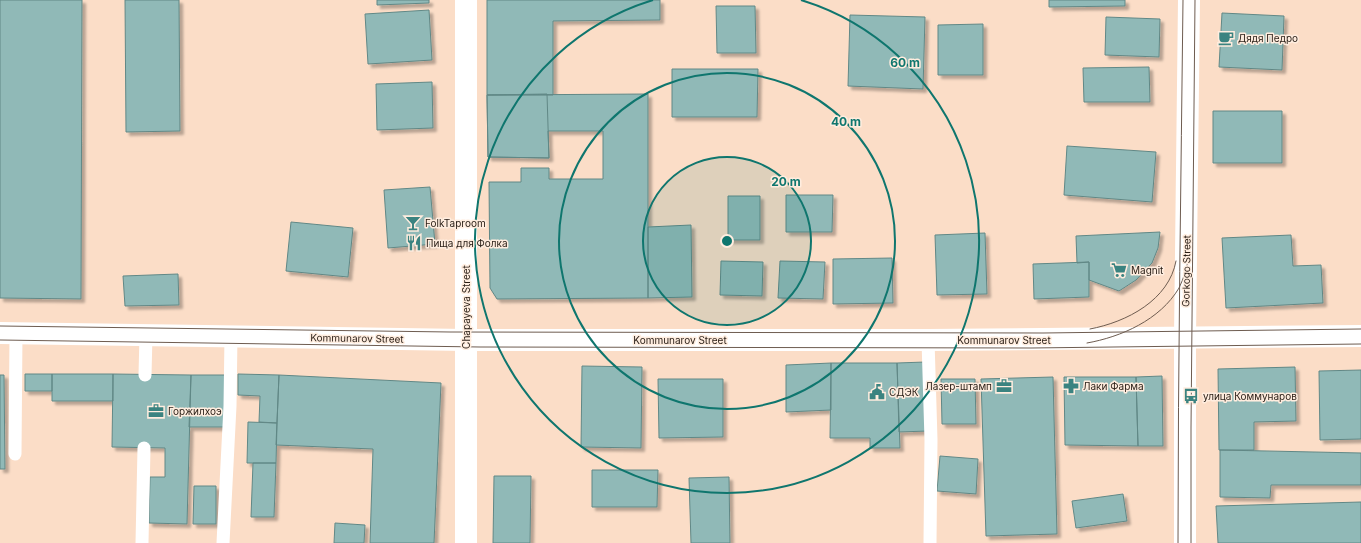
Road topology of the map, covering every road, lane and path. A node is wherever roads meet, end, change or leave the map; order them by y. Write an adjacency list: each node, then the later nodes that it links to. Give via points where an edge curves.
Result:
1 (466, 0): 8 (street, Chapayeva Street)
2 (1190, 0): 7 (street, Gorkogo Street)
3 (8, 333): 4 (street, Kommunarov Street); 12 (lane)
4 (146, 335): 5 (street, Kommunarov Street); 10 (lane)
5 (231, 336): 8 (street, Kommunarov Street); 14 (lane)
6 (1361, 336): 7 (street, Kommunarov Street)
7 (1185, 338): 9 (street, Kommunarov Street); 17 (street, Gorkogo Street)
8 (466, 340): 9 (street, Kommunarov Street); 15 (street, Chapayeva Street)
9 (928, 340): 16 (lane)
10 (145, 374)
11 (144, 448): 13 (lane)
12 (16, 454)
13 (142, 543)
14 (223, 543)
15 (466, 543)
16 (930, 543)
17 (1185, 543)

